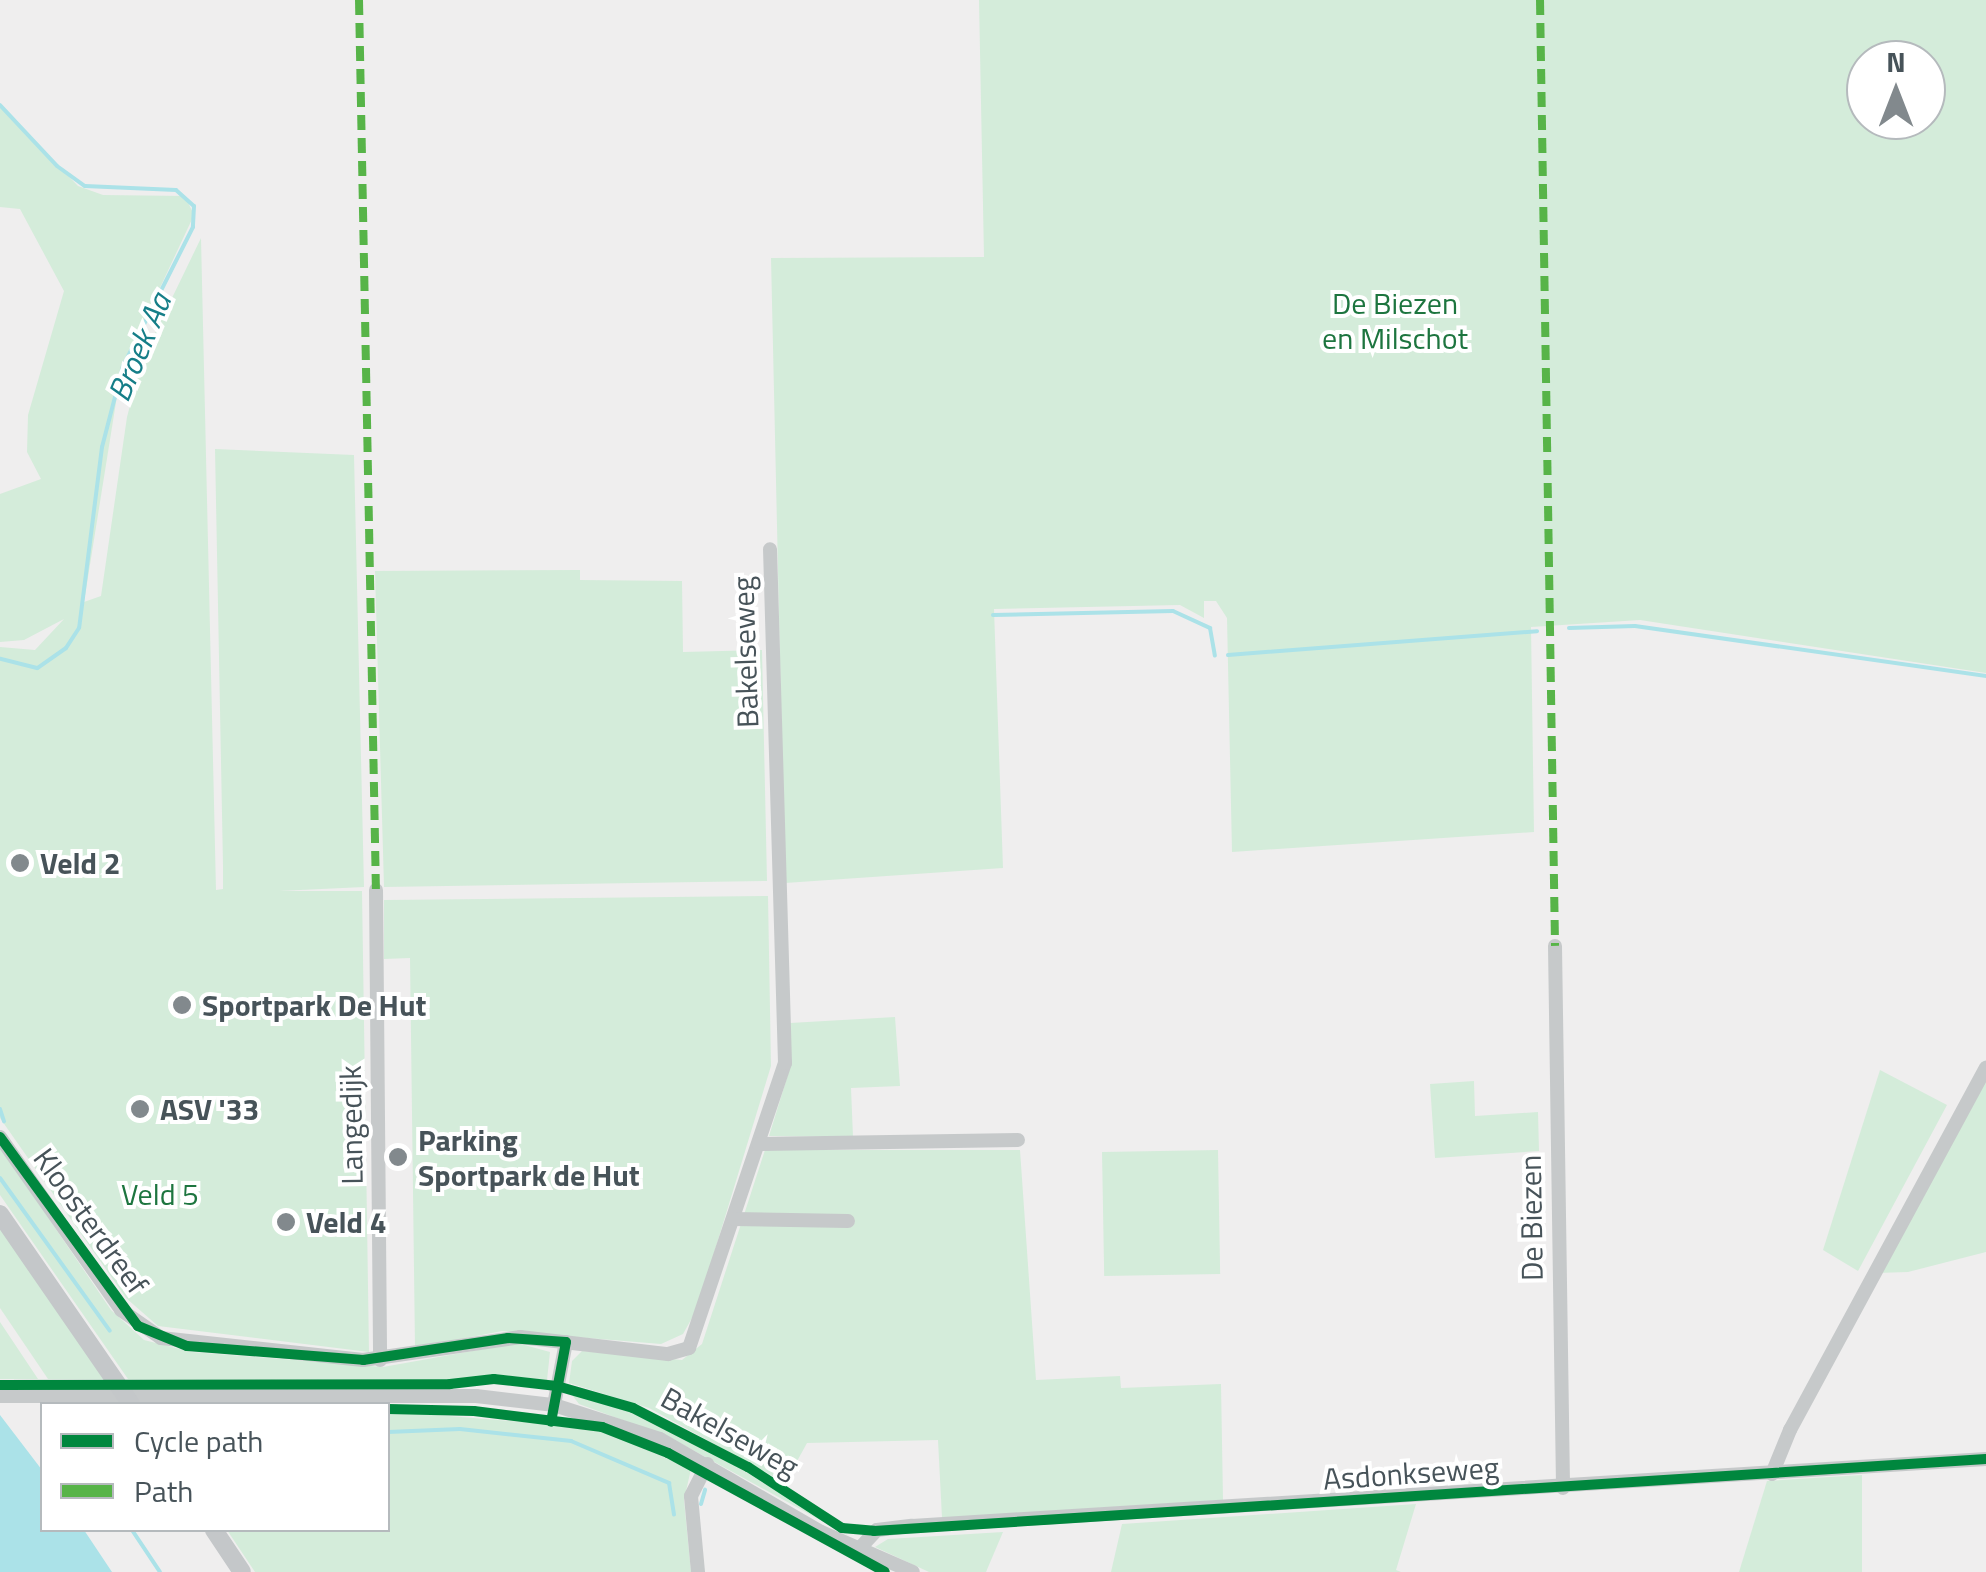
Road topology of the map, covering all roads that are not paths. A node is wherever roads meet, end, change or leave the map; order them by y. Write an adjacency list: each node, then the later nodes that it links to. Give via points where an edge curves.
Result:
1 (770, 549): 7 (street, Bakelseweg, via 784,1063)
2 (376, 890): 12 (street, Langedijk)
3 (1555, 946): 19 (street, De Biezen)
4 (1986, 1068): 18 (street)
5 (0, 1138): 12 (street, Kloosterdreef, via 138,1326 187,1346)
6 (1018, 1140): 7 (street)
7 (759, 1144): 9 (street, Bakelseweg)
8 (0, 1214): 14 (main road)
9 (734, 1219): 10 (street); 11 (street, Bakelseweg, via 689,1348 672,1354)
10 (848, 1221)
11 (566, 1342): 12 (street, Kloosterdreef, via 508,1338); 15 (street)
12 (380, 1360)
13 (8, 1396): 14 (street, Bakelseweg)
14 (140, 1400): 15 (street, Bakelseweg, via 476,1396)
15 (554, 1404): 17 (street, Bakelseweg, via 618,1421)
16 (1986, 1460): 18 (street, Asdonkseweg)
17 (707, 1464): 21 (street, Bakelseweg); 23 (street, via 690,1496)
18 (1772, 1474): 19 (street, Asdonkseweg)
19 (1562, 1488): 21 (street, Asdonkseweg, via 896,1527 874,1531)
20 (215, 1532): 22 (main road)
21 (858, 1549): 24 (street, Bakelseweg)
22 (242, 1572)
23 (698, 1572)
24 (912, 1572)

